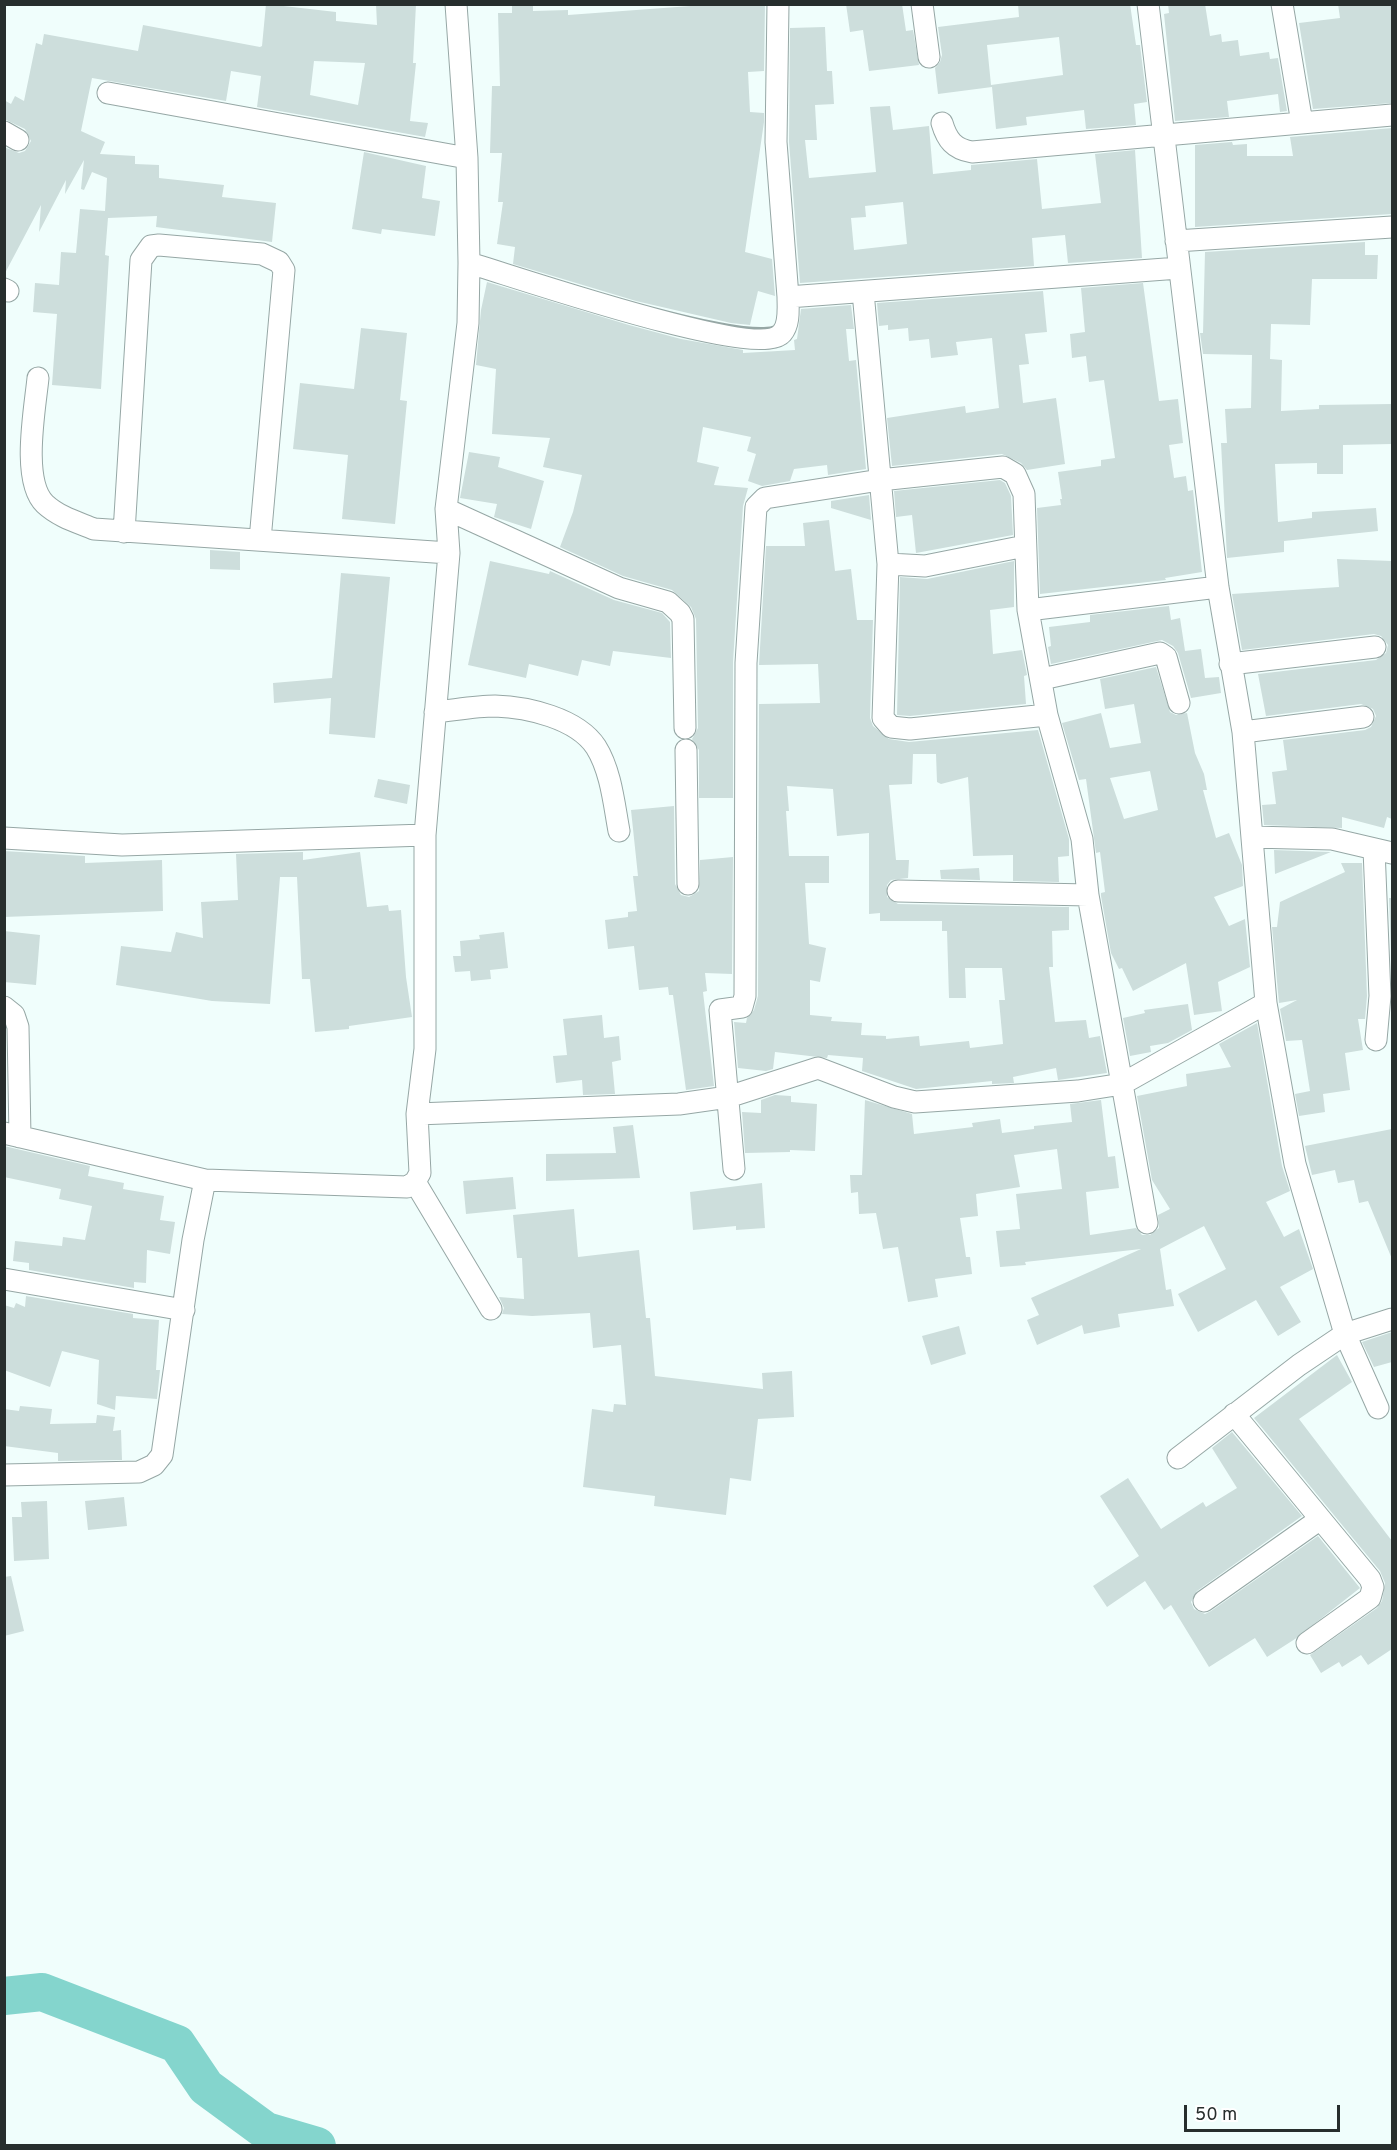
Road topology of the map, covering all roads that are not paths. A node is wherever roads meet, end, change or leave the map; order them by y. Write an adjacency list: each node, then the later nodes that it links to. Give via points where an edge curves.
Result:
1 (456, 4): 12 (street)
2 (778, 4): 18 (street, via 776,142)
3 (922, 4): 6 (street)
4 (1148, 4): 11 (street)
5 (1282, 4): 10 (street)
6 (930, 57)
7 (108, 93): 12 (street)
8 (1392, 115): 10 (street)
9 (942, 123): 11 (street, via 951,142 972,152)
10 (1302, 123): 11 (street)
11 (1163, 136): 14 (street)
12 (467, 158): 15 (street)
13 (1392, 227): 14 (street)
14 (1176, 241): 16 (street)
15 (469, 263): 18 (street, via 697,331 744,340 773,339 782,333); 21 (street, via 468,323)
16 (1179, 268): 17 (street); 27 (street)
17 (863, 292): 18 (street); 20 (street)
18 (788, 297)
19 (38, 378): 22 (street, via 31,457 43,502 58,515 94,529)
20 (880, 480): 24 (street, via 990,467 1011,469 1024,494); 26 (street); 51 (street, via 765,498 756,507 746,663 745,996 742,1006 720,1010)
21 (446, 509): 25 (street); 36 (street, via 619,588 675,606 683,619)
22 (124, 532): 23 (street); 23 (street, via 141,260 151,246 159,245 262,254 279,262 284,270)
23 (260, 540): 25 (street)
24 (1025, 546): 26 (street, via 925,566); 28 (street)
25 (449, 552): 33 (street)
26 (888, 564): 34 (street, via 883,716 886,723 897,729 910,729)
27 (1218, 587): 28 (street); 30 (street)
28 (1028, 610): 31 (street)
29 (1375, 647): 30 (street)
30 (1230, 664): 37 (street)
31 (1042, 679): 32 (street, via 1160,653 1166,657); 34 (street)
32 (1179, 703)
33 (435, 712): 39 (street, via 494,706 520,709 579,728 600,757 611,786); 40 (street)
34 (1047, 715): 46 (street, via 1082,839)
35 (1363, 717): 37 (street)
36 (685, 728)
37 (1243, 732): 41 (street)
38 (686, 750): 44 (street)
39 (619, 831)
40 (424, 835): 42 (street, via 122,845); 52 (street, via 425,1049)
41 (1252, 837): 43 (street, via 1332,839); 47 (street)
42 (4, 838)
43 (1383, 851): 49 (street)
44 (688, 884)
45 (897, 891): 46 (street)
46 (1088, 895): 50 (street)
47 (1266, 1004): 50 (street); 62 (street, via 1295,1164)
48 (4, 1007): 53 (street, via 14,1015 18,1027)
49 (1377, 1040)
50 (1122, 1084): 51 (street, via 1078,1091 915,1102 818,1068); 57 (street)
51 (728, 1096): 52 (street, via 640,1106); 54 (street)
52 (417, 1114): 56 (street, via 420,1173)
53 (12, 1135): 55 (street)
54 (734, 1169)
55 (205, 1180): 56 (street, via 394,1187 407,1187); 60 (street)
56 (415, 1182): 59 (street)
57 (1147, 1223)
58 (4, 1279): 60 (street)
59 (491, 1309)
60 (184, 1310): 66 (street, via 162,1455 154,1465 139,1472)
61 (1392, 1319): 62 (street)
62 (1345, 1334): 63 (street); 64 (street)
63 (1378, 1408)
64 (1234, 1414): 65 (street); 67 (street)
65 (1178, 1458)
66 (4, 1475)
67 (1319, 1520): 68 (street); 69 (street, via 1370,1579 1372,1593)
68 (1204, 1601)
69 (1307, 1643)

